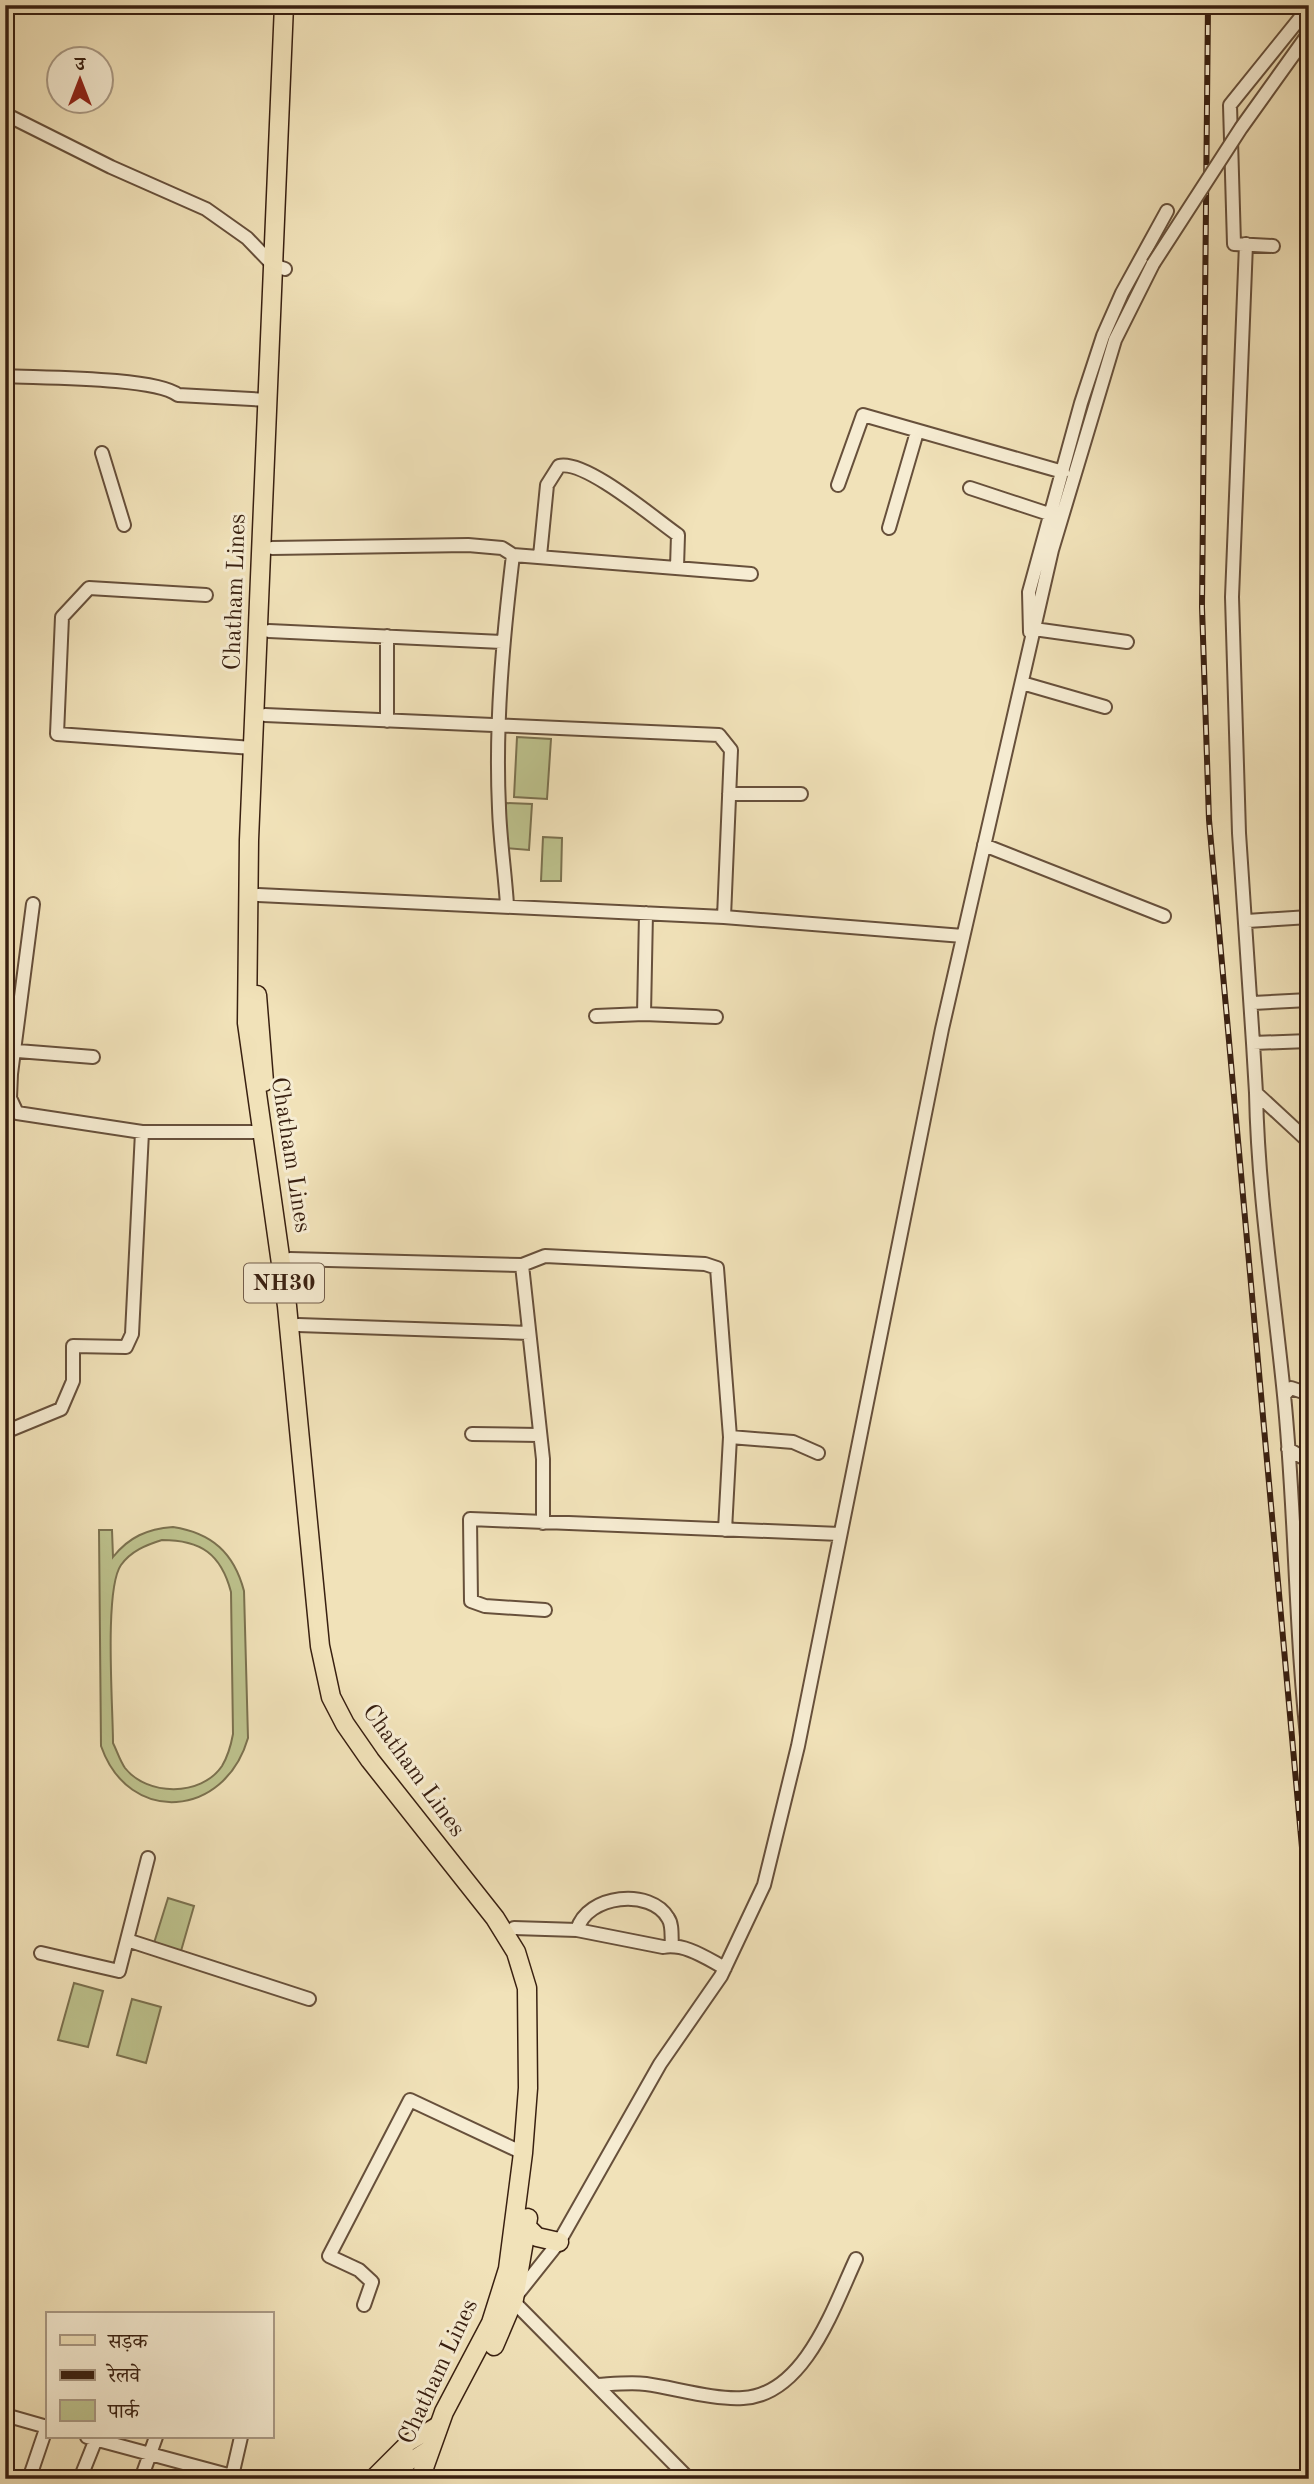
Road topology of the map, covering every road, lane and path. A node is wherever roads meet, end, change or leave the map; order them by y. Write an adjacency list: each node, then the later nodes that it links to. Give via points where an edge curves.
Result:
1 (284, 5): 9 (highway, Chatham Lines / NH30)
2 (293, 5): 9 (highway, Chatham Lines / NH30)
3 (1309, 7): 7 (street, via 1230,106 1234,244)
4 (1309, 33): 26 (street, bridge, via 1153,264 1115,340 1052,550)
5 (5, 114): 9 (street, via 206,209)
6 (1167, 211): 14 (street, via 1103,336)
7 (1246, 244): 8 (street); 48 (street, via 1232,597 1238,833)
8 (1273, 246)
9 (279, 267): 11 (highway, Chatham Lines / NH30); 20 (highway, Chatham Lines / NH30)
10 (5, 376): 11 (street, via 124,383 178,395)
11 (268, 400): 37 (highway, Chatham Lines / NH30)
12 (918, 432): 14 (street); 15 (street, via 863,415); 19 (street)
13 (102, 453): 18 (street)
14 (1063, 472): 17 (street)
15 (838, 485)
16 (970, 488): 17 (street)
17 (1052, 515): 31 (street, via 1029,592)
18 (124, 525)
19 (889, 528)
20 (272, 548): 21 (street, via 468,545 502,548); 27 (highway, Chatham Lines / NH30)
21 (513, 555): 22 (street); 29 (street)
22 (540, 556): 23 (street); 23 (street, via 547,485 559,466 572,465 678,535)
23 (677, 567): 24 (street)
24 (751, 574)
25 (206, 595): 37 (street, via 89,588 62,617 57,734)
26 (1034, 629): 30 (street); 31 (street)
27 (269, 631): 28 (street); 34 (highway, Chatham Lines / NH30)
28 (387, 636): 29 (street); 35 (street)
29 (502, 642): 36 (street)
30 (1127, 642)
31 (1031, 643): 32 (street)
32 (1021, 683): 33 (street); 40 (street)
33 (1105, 707)
34 (265, 715): 35 (street); 41 (highway, Chatham Lines / NH30)
35 (387, 720): 36 (street)
36 (499, 726): 38 (street, via 719,735 731,750); 43 (street, via 499,808)
37 (253, 748): 61 (highway, Chatham Lines / NH30, via 247,1023)
38 (729, 793): 39 (street); 46 (street)
39 (801, 793)
40 (984, 845): 45 (street); 49 (street)
41 (258, 895): 43 (street); 63 (highway, Chatham Lines / NH30, via 257,999)
42 (33, 904): 57 (street)
43 (508, 905): 44 (street)
44 (646, 913): 46 (street); 52 (street)
45 (1164, 916)
46 (724, 917): 49 (street)
47 (1309, 917): 48 (street)
48 (1247, 921): 51 (street)
49 (963, 936): 79 (street)
50 (1309, 1000): 51 (street)
51 (1253, 1003): 56 (street)
52 (644, 1014): 53 (street); 54 (street)
53 (596, 1016)
54 (716, 1017)
55 (1309, 1041): 56 (street)
56 (1253, 1043): 59 (street)
57 (10, 1050): 58 (street); 60 (street, via 10,1098 17,1113)
58 (93, 1057)
59 (1255, 1093): 62 (street); 69 (street, via 1258,1167)
60 (142, 1132): 61 (street); 70 (street, via 132,1334 126,1348 73,1346 73,1381 61,1409)
61 (260, 1132): 63 (highway, Chatham Lines / NH30)
62 (1309, 1142)
63 (280, 1216): 64 (highway, Chatham Lines / NH30); 91 (highway, Chatham Lines / NH30, via 326,1680 345,1724 370,1760 495,1918 516,1952 527,1988)
64 (290, 1259): 65 (street); 66 (highway, Chatham Lines / NH30)
65 (522, 1265): 67 (street); 73 (street, via 545,1256 717,1268)
66 (298, 1325): 67 (street); 84 (highway, Chatham Lines / NH30, via 332,1655 341,1692 357,1724)
67 (529, 1333): 72 (street)
68 (1309, 1394): 69 (street, via 1291,1388)
69 (1284, 1395): 74 (street)
70 (5, 1432)
71 (472, 1434): 72 (street)
72 (539, 1435): 77 (street)
73 (730, 1437): 75 (street, via 793,1442); 78 (street)
74 (1288, 1449): 76 (street); 81 (street)
75 (818, 1453)
76 (1309, 1461)
77 (543, 1523): 78 (street); 80 (street, via 470,1519 470,1588 473,1604)
78 (725, 1531): 79 (street)
79 (840, 1534): 89 (street, via 798,1746 764,1885)
80 (545, 1610)
81 (1305, 1678): 82 (street)
82 (1309, 1755)
83 (148, 1858): 86 (street)
84 (514, 1928): 85 (street); 92 (highway, Chatham Lines / NH30, via 530,1956 538,1990 538,2102)
85 (577, 1930): 87 (street); 87 (street, via 580,1919 602,1902 631,1900 660,1908 671,1922)
86 (127, 1940): 88 (street, via 119,1971); 90 (street)
87 (672, 1945): 89 (street)
88 (41, 1953)
89 (725, 1968): 93 (street, via 660,2063)
90 (309, 1998)
91 (523, 2153): 95 (highway, Chatham Lines / NH30); 96 (street, via 410,2100 329,2256 359,2270 372,2282)
92 (527, 2227): 93 (highway, via 537,2236); 95 (highway, Chatham Lines / NH30)
93 (559, 2242): 95 (street)
94 (856, 2259): 97 (street, via 811,2355 760,2395 741,2399 642,2383)
95 (507, 2296): 97 (street); 99 (highway, Chatham Lines / NH30); 114 (highway, Chatham Lines / NH30, via 498,2338 444,2437)
96 (364, 2305)
97 (598, 2385): 115 (street)
98 (5, 2415): 100 (street)
99 (438, 2425): 105 (highway, Chatham Lines / NH30); 111 (main road, via 393,2455)
100 (46, 2426)
101 (46, 2429): 108 (street)
102 (91, 2438): 106 (street); 109 (street)
103 (156, 2438): 106 (street)
104 (242, 2438): 107 (street)
105 (429, 2449): 112 (main road); 113 (highway, Chatham Lines / NH30)
106 (152, 2454): 107 (street); 110 (street)
107 (238, 2477)
108 (29, 2479)
109 (80, 2479)
110 (141, 2479)
111 (372, 2479)
112 (390, 2479)
113 (419, 2479)
114 (431, 2479)
115 (689, 2479)

